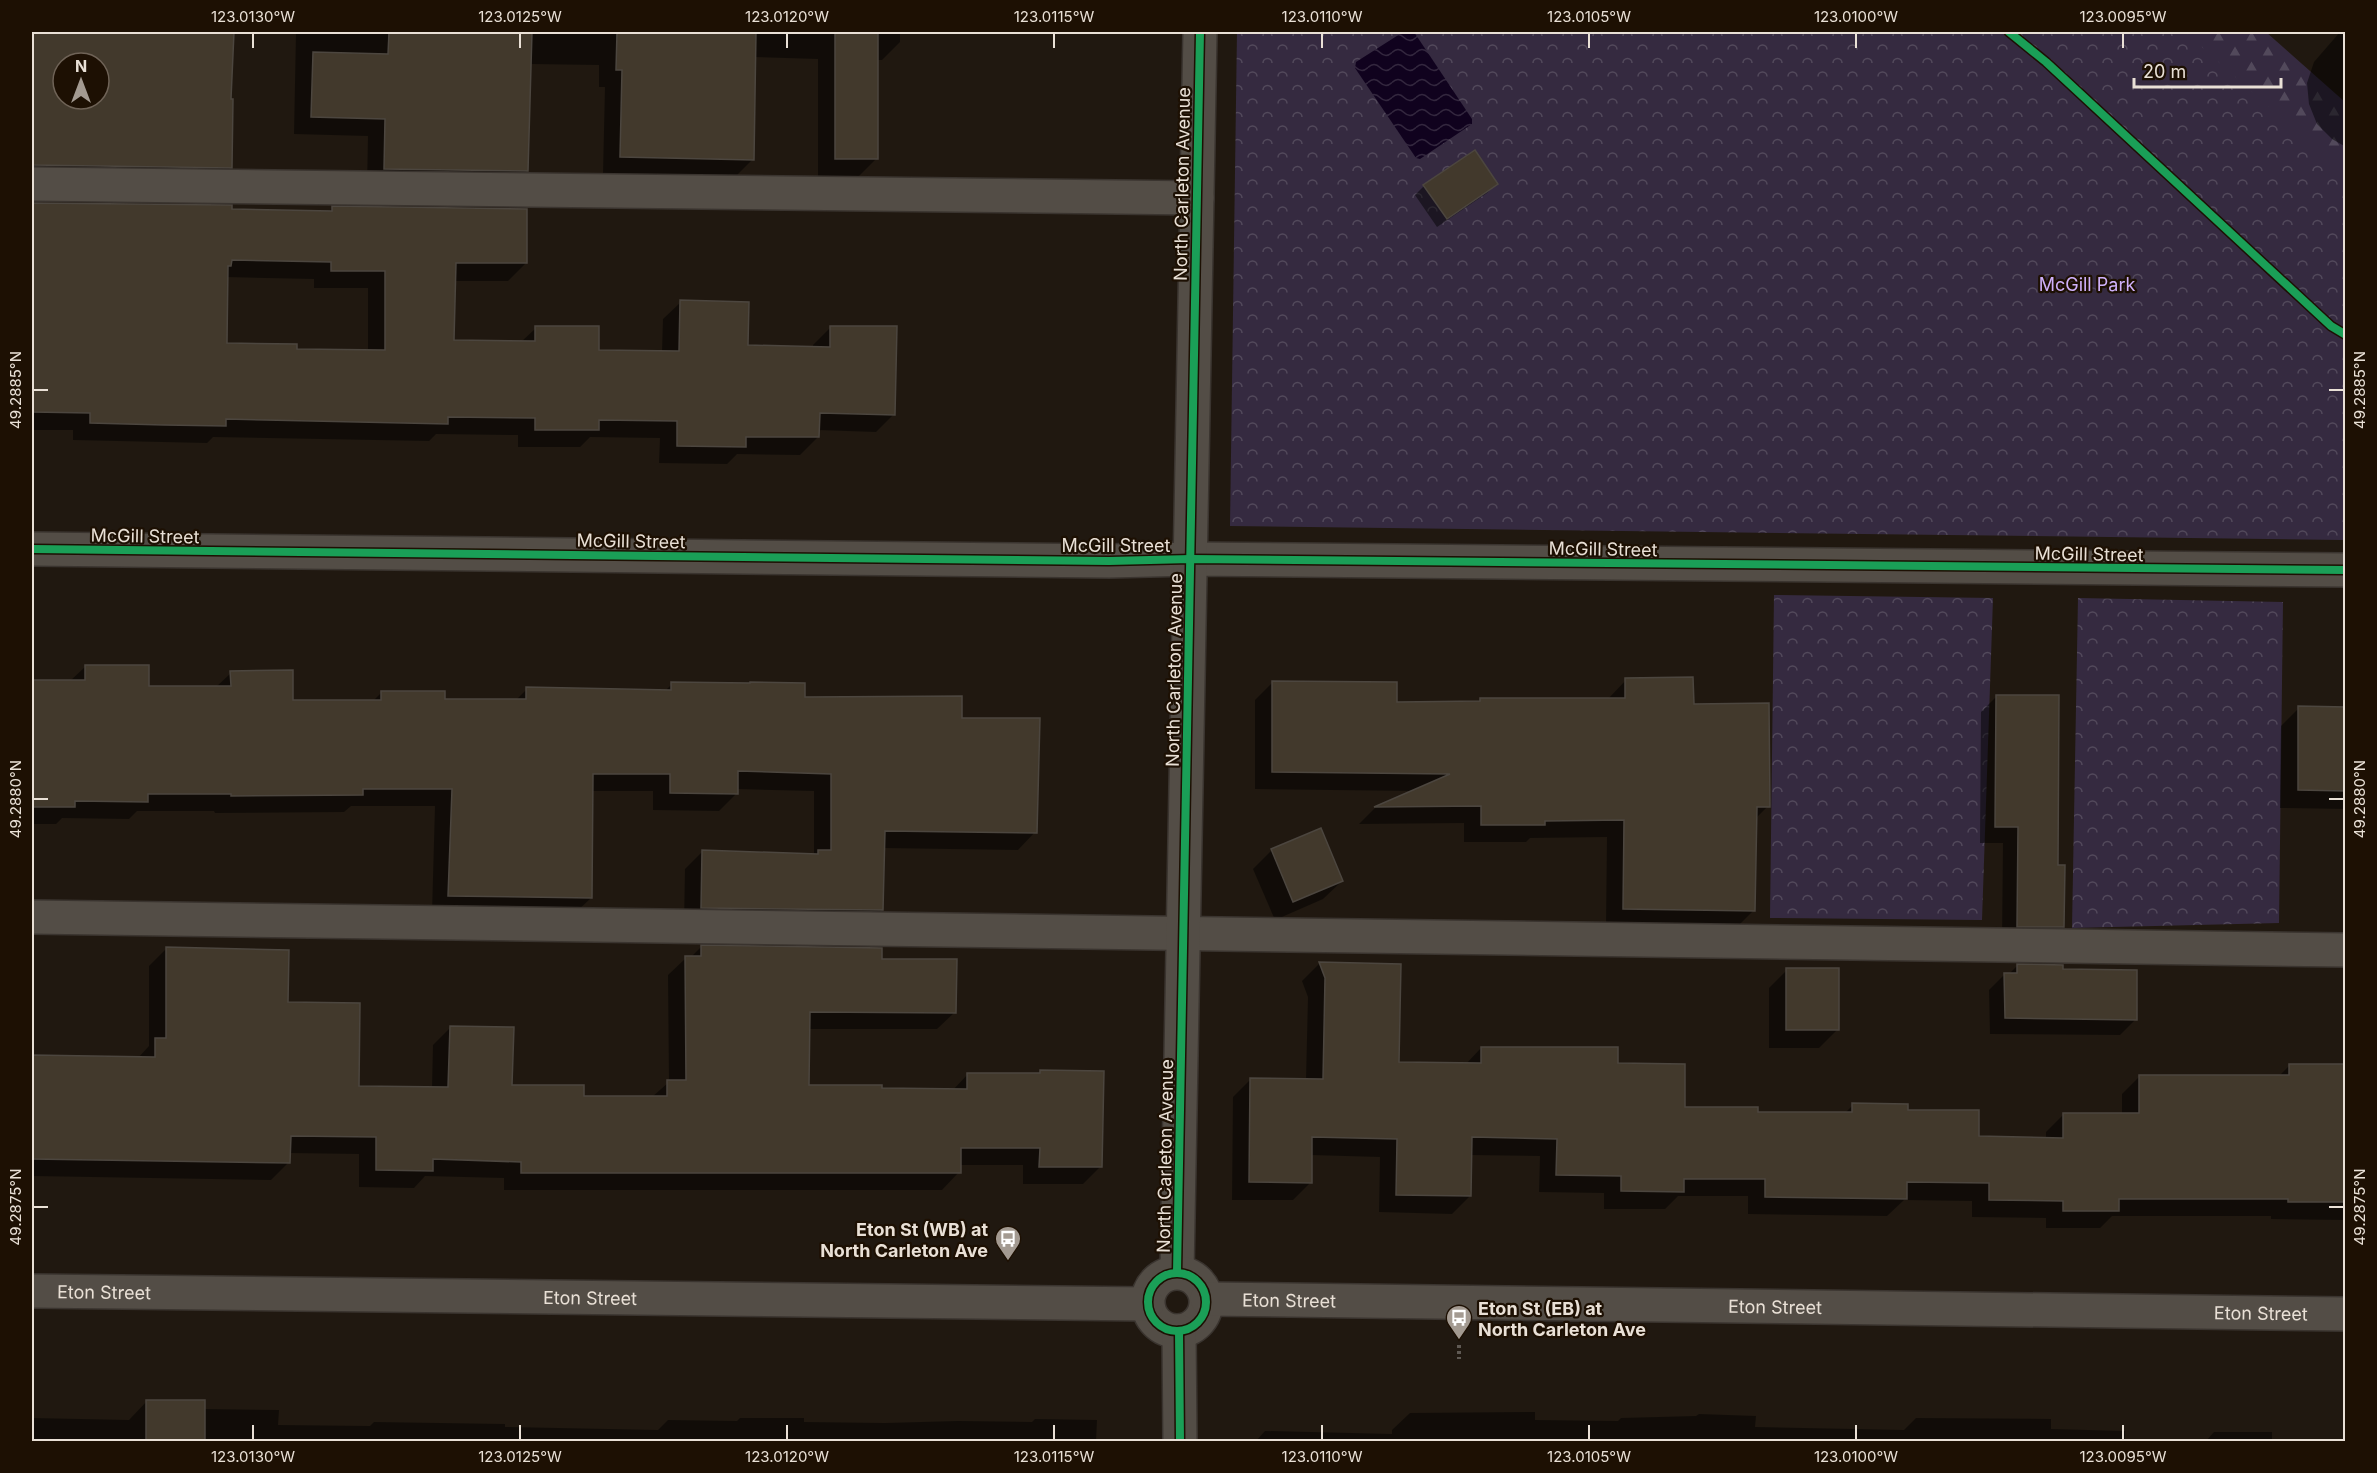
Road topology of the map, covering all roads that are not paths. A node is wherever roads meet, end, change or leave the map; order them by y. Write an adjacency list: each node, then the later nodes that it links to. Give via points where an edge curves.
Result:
1 (1200, 32): 3 (street, North Carleton Avenue)
2 (32, 184): 3 (street)
3 (1197, 198): 5 (street, North Carleton Avenue)
4 (32, 549): 5 (street, McGill Street)
5 (1191, 559): 6 (street, McGill Street); 8 (street, North Carleton Avenue)
6 (2346, 570)
7 (32, 917): 8 (street)
8 (1185, 933): 9 (street); 10 (street, North Carleton Avenue)
9 (2346, 950)
10 (1177, 1272): 12 (street, via 1198,1281); 13 (street, via 1158,1279)
11 (32, 1291): 13 (street, Eton Street)
12 (1207, 1299): 14 (street, Eton Street); 15 (street, via 1203,1316)
13 (1147, 1304): 15 (street, via 1150,1314 1164,1329)
14 (2346, 1314)
15 (1179, 1331): 16 (street)
16 (1180, 1442)

